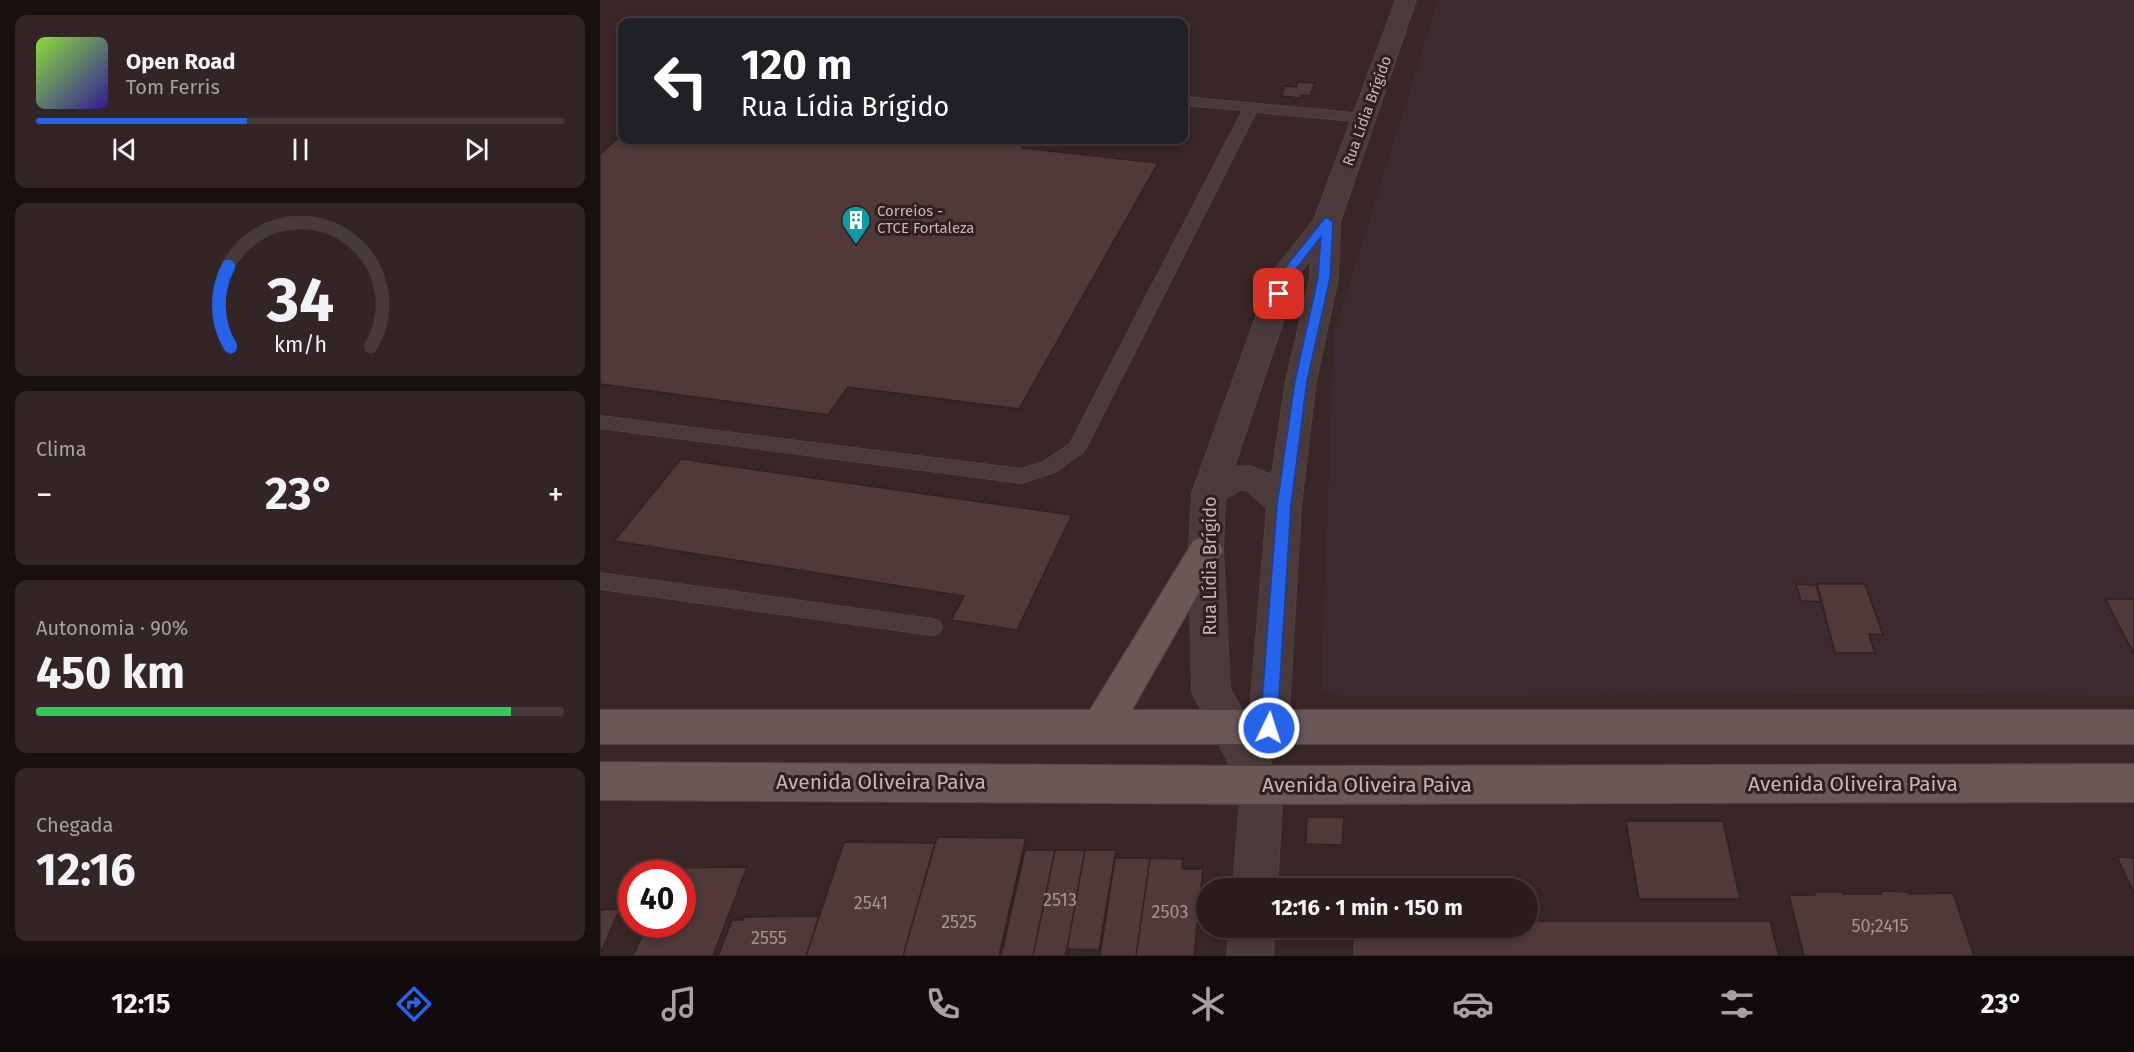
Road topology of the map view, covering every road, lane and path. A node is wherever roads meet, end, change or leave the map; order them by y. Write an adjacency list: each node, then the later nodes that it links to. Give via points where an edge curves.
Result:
1 (1406, 0): 4 (street, Rua Lídia Brígido)
2 (1188, 101): 3 (lane)
3 (1251, 108): 4 (lane); 6 (lane, via 1077,448 1049,467 1021,476)
4 (1364, 118): 5 (street, Rua Lídia Brígido)
5 (1327, 222): 7 (street, Rua Lídia Brígido, via 1286,273); 8 (street, Rua Lídia Brígido, via 1324,278 1301,381)
6 (600, 422)
7 (1209, 493): 8 (street, via 1230,480 1255,479); 9 (street, Rua Lídia Brígido)
8 (1284, 505): 15 (street, Rua Lídia Brígido)
9 (1206, 550): 13 (main road); 15 (street, Rua Lídia Brígido, via 1211,690)
10 (600, 581): 11 (lane)
11 (932, 627)
12 (600, 727): 13 (main road)
13 (1101, 727): 15 (main road)
14 (2134, 727): 15 (main road)
15 (1250, 728): 18 (street, Rua Lídia Brígido)
16 (600, 781): 18 (main road, Avenida Oliveira Paiva)
17 (2134, 783): 18 (main road, Avenida Oliveira Paiva)
18 (1262, 785): 19 (street)
19 (1256, 878)
20 (1251, 938): 21 (street)
21 (1250, 956)

